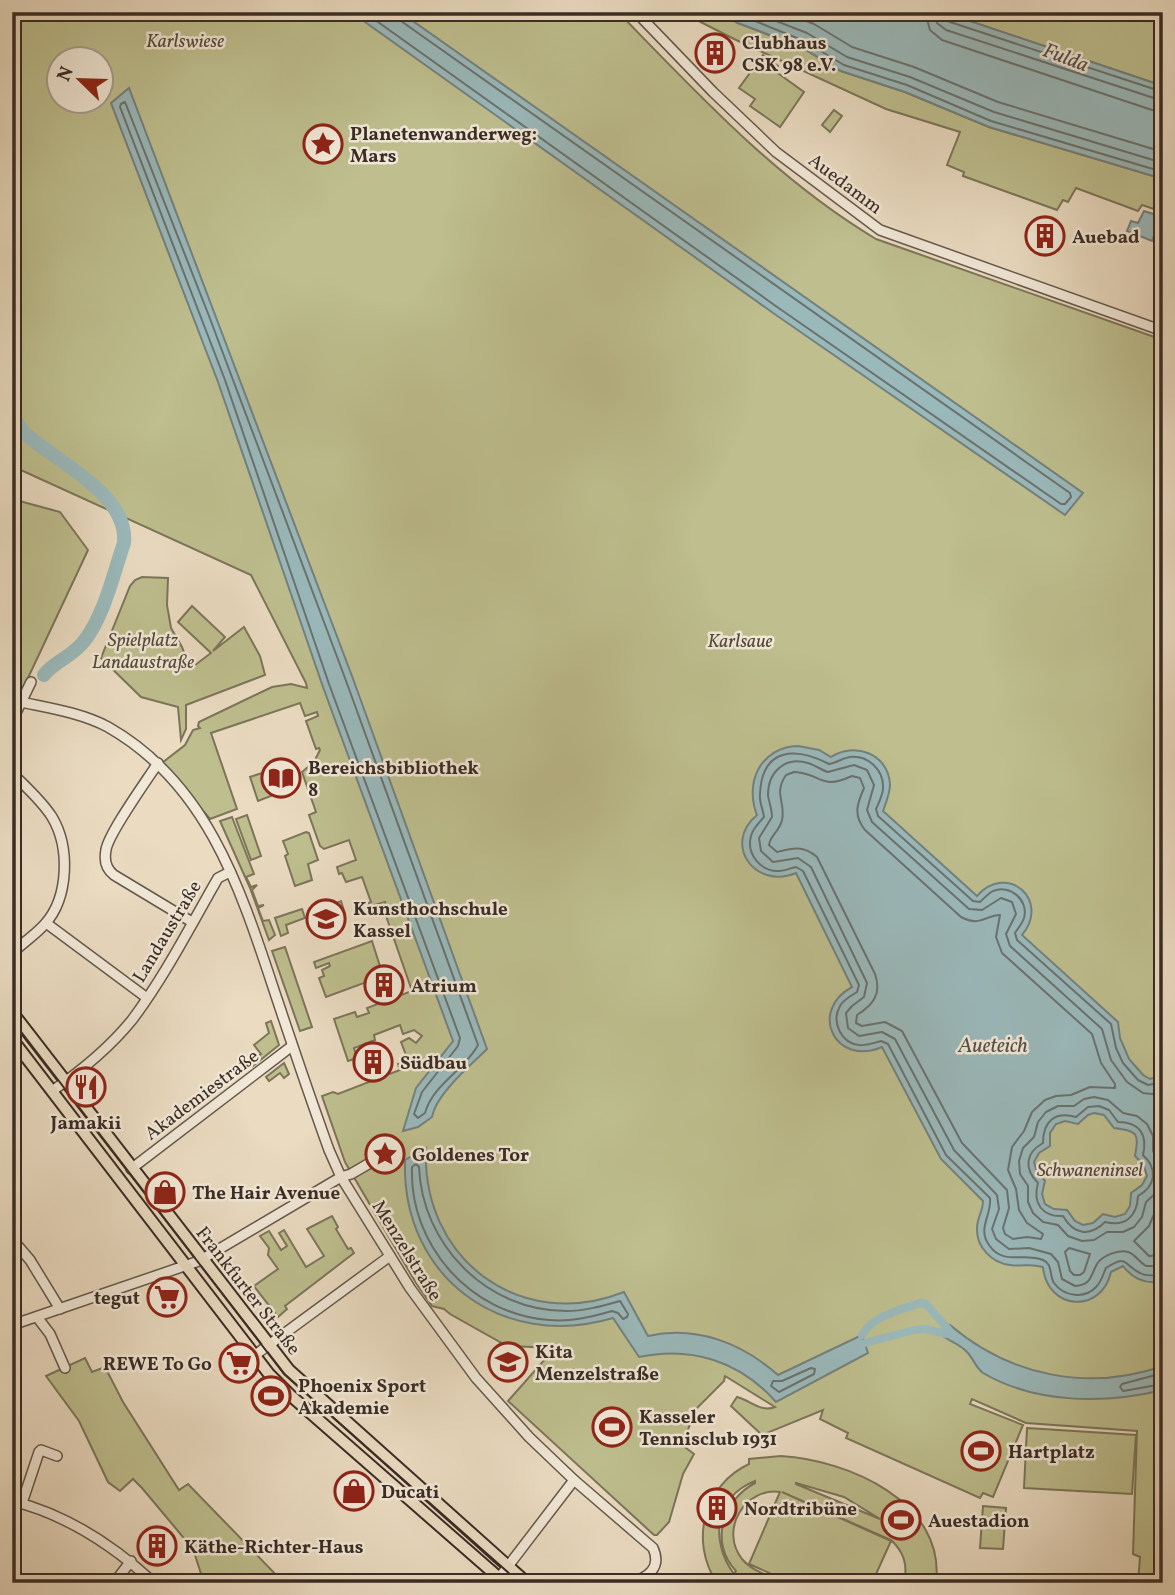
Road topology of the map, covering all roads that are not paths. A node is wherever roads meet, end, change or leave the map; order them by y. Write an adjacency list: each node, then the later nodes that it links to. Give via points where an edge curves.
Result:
1 (636, 12): 2 (street, Auedamm, via 776,152 880,230)
2 (1163, 331)
3 (31, 682): 4 (street)
4 (21, 702): 5 (street); 6 (street, via 104,725)
5 (12, 721)
6 (158, 763): 8 (street, via 211,830); 9 (street, via 107,843 106,863 114,875)
7 (12, 773): 10 (street, via 51,817 60,836 64,854 61,888)
8 (230, 872): 9 (street, Landaustraße, via 218,878); 15 (street, Menzelstraße)
9 (192, 922): 12 (street, Landaustraße)
10 (46, 923): 11 (street); 12 (street)
11 (12, 953)
12 (147, 998): 16 (street, Landaustraße, via 107,1046)
13 (12, 1012): 16 (main road, Frankfurter Straße)
14 (12, 1039): 17 (main road, Frankfurter Straße)
15 (292, 1046): 19 (street, Akademiestraße); 20 (street, Menzelstraße)
16 (66, 1082): 17 (street, Landaustraße); 19 (main road, Frankfurter Straße)
17 (52, 1091): 24 (main road, Frankfurter Straße)
18 (387, 1153): 20 (street)
19 (131, 1169): 23 (main road, Frankfurter Straße)
20 (341, 1177): 22 (street, Menzelstraße); 23 (street)
21 (12, 1239): 25 (street)
22 (390, 1256): 28 (street); 32 (street, Menzelstraße, via 476,1378)
23 (203, 1259): 24 (street); 28 (main road, Frankfurter Straße)
24 (187, 1265): 25 (street); 29 (main road, Frankfurter Straße)
25 (60, 1310): 26 (street)
26 (37, 1317): 27 (street); 30 (street)
27 (12, 1325)
28 (270, 1346): 29 (street); 35 (main road, Frankfurter Straße, via 302,1384)
29 (255, 1355): 37 (main road, Frankfurter Straße, via 290,1395)
30 (65, 1368)
31 (57, 1456): 33 (street, via 39,1452)
32 (574, 1480): 35 (street); 36 (street, Menzelstraße, via 651,1545 656,1558)
33 (17, 1502): 34 (street, via 95,1536)
34 (131, 1561): 38 (street); 39 (street)
35 (509, 1566): 37 (street); 40 (main road, Frankfurter Straße)
36 (651, 1574): 41 (street); 42 (street)
37 (502, 1580)
38 (114, 1583)
39 (154, 1583)
40 (527, 1583)
41 (631, 1583)
42 (660, 1583)

